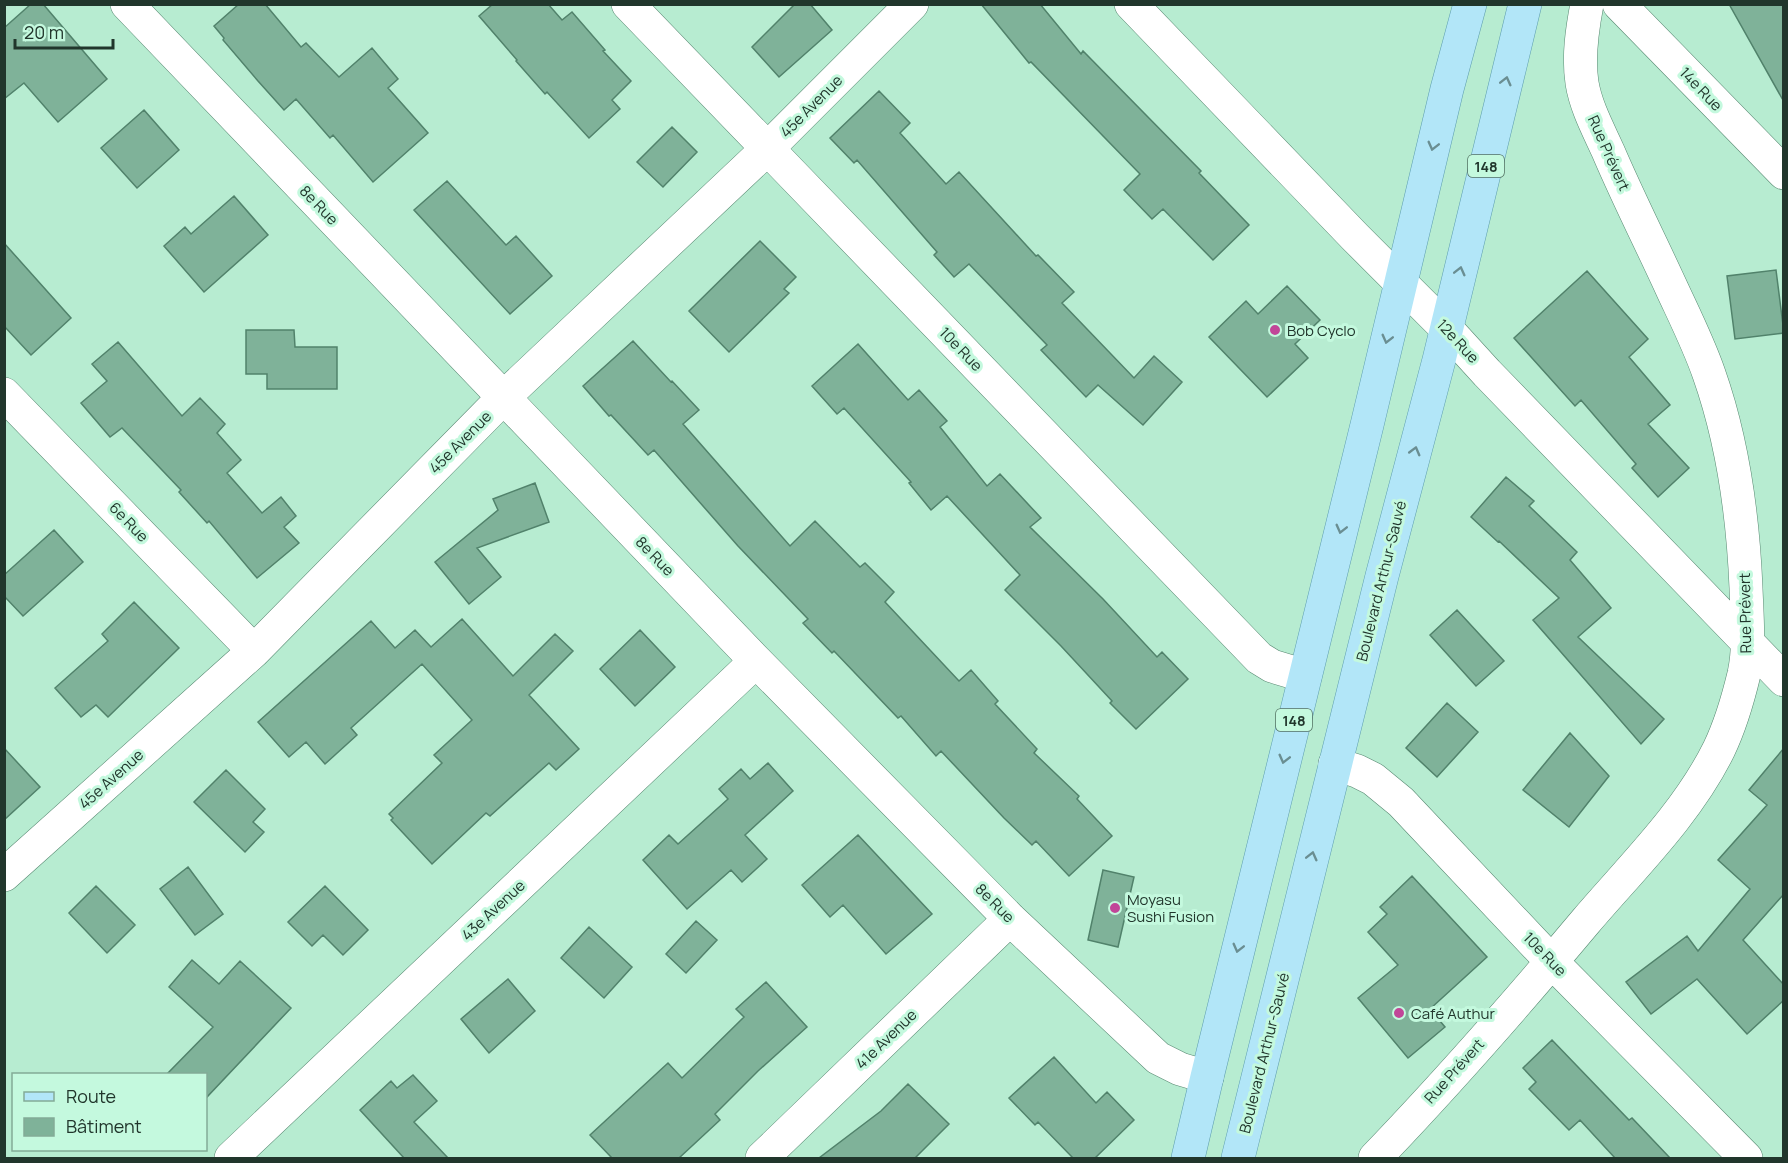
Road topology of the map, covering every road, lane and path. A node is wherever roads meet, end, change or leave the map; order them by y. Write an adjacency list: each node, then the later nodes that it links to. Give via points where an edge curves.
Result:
1 (127, 4): 14 (street, 8e Rue)
2 (628, 4): 9 (street, 10e Rue)
3 (912, 4): 9 (street, 45e Avenue)
4 (1131, 4): 11 (street, 12e Rue)
5 (1470, 4): 11 (main road, 148, one-way to 11)
6 (1525, 4): 12 (main road, Boulevard Arthur-Sauvé / 148, one-way to 6)
7 (1587, 4): 15 (street, Rue Prévert, via 1581,54 1584,94 1701,350 1721,412 1739,504)
8 (1619, 4): 10 (street, 14e Rue)
9 (767, 149): 14 (street, 45e Avenue); 18 (street, 10e Rue, via 1259,658)
10 (1784, 173)
11 (1401, 282): 12 (street, 12e Rue); 18 (main road, 148, one-way to 18)
12 (1446, 328): 15 (street, 12e Rue); 20 (main road, Boulevard Arthur-Sauvé / 148, one-way to 12)
13 (4, 394): 16 (street, 6e Rue)
14 (503, 398): 16 (street, 45e Avenue); 17 (street, 8e Rue)
15 (1747, 642): 19 (street, 12e Rue); 23 (street, Rue Prévert, via 1739,692 1706,772 1663,833)
16 (254, 651): 21 (street, 45e Avenue)
17 (756, 661): 22 (street, 8e Rue); 25 (street, 43e Avenue)
18 (1305, 676): 24 (main road, 148, one-way to 24)
19 (1784, 680)
20 (1335, 764): 23 (street, 10e Rue, via 1373,779 1401,802); 28 (main road, Boulevard Arthur-Sauvé / 148, one-way to 20)
21 (4, 875)
22 (1010, 919): 24 (street, 8e Rue, via 1158,1058); 26 (street, 41e Avenue)
23 (1552, 962): 29 (street, Rue Prévert); 30 (street, 10e Rue)
24 (1206, 1077): 27 (main road, 148)
25 (231, 1158)
26 (762, 1158)
27 (1188, 1158)
28 (1238, 1158)
29 (1375, 1158)
30 (1746, 1158)

